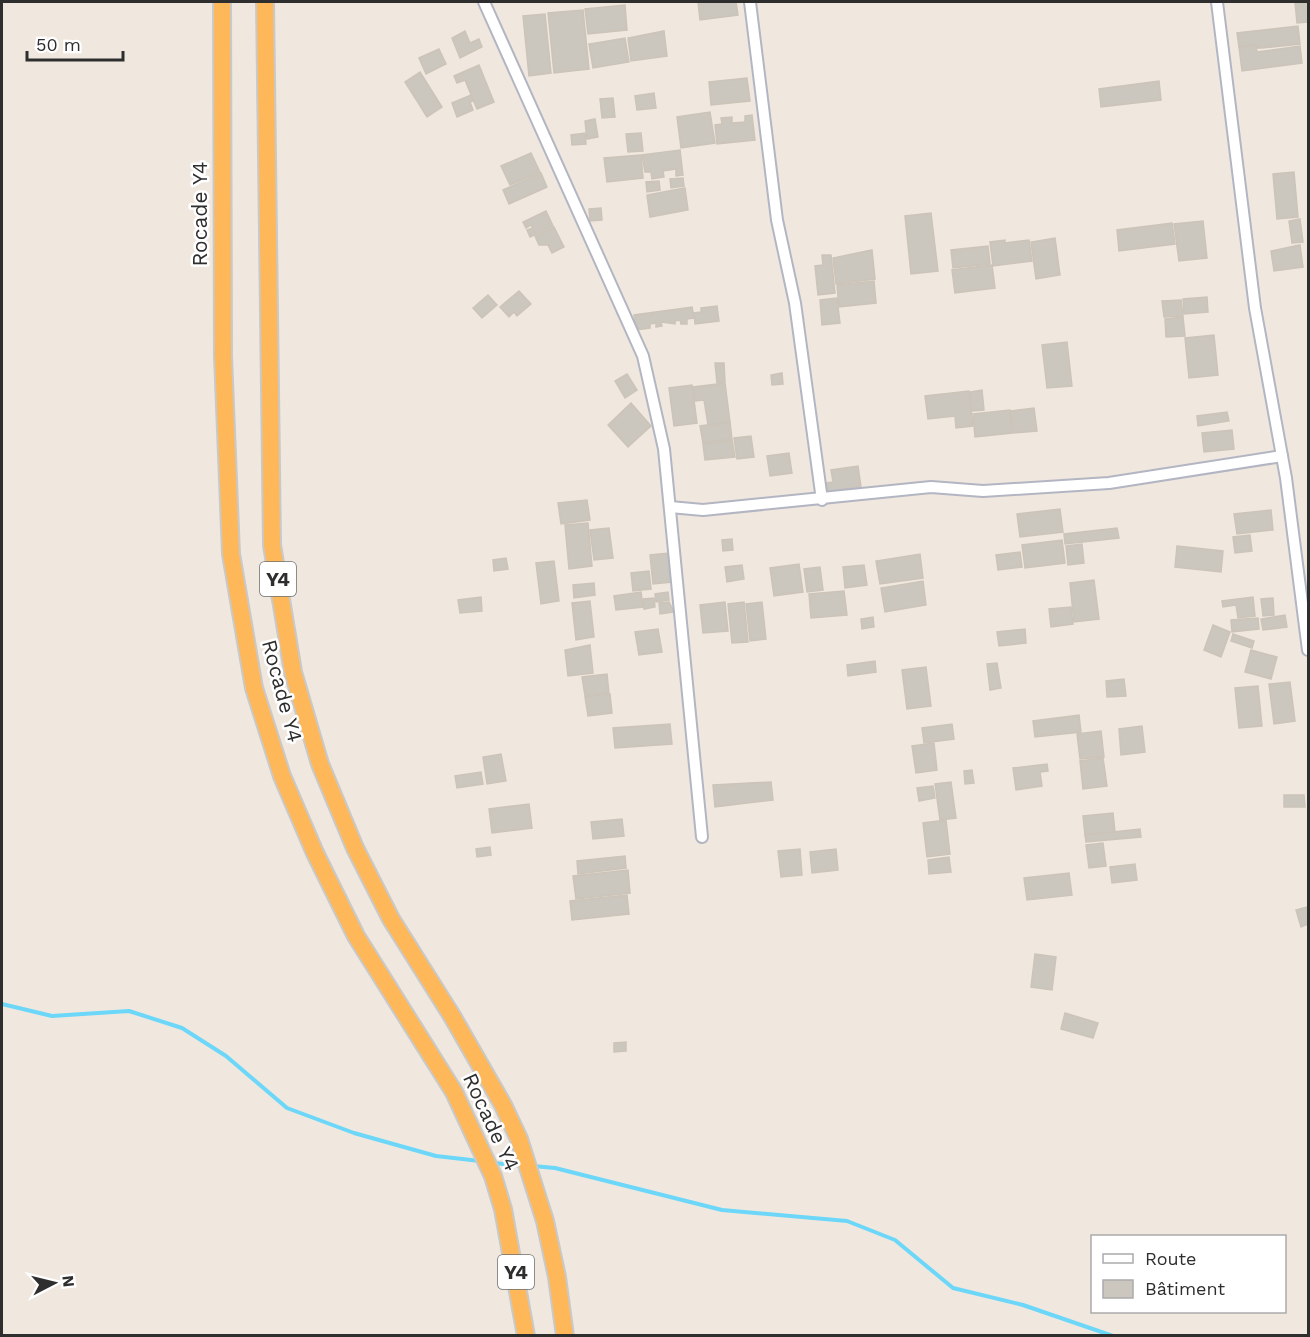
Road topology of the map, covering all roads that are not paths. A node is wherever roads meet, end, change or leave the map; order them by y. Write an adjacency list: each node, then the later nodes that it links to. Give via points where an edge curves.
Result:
1 (222, 2): 11 (highway, Rocade Y4 / Y4, via 223,357 231,554 254,688 282,776 335,895 356,936 454,1092 493,1176 503,1209)
2 (265, 2): 12 (highway, Rocade Y4 / Y4, via 272,545 293,672 320,764 354,848 519,1139 545,1221)
3 (484, 2): 8 (street, via 643,357 664,449)
4 (750, 2): 7 (street, via 777,220 795,303)
5 (1217, 2): 6 (street, via 1255,308)
6 (1282, 456): 7 (street, via 1109,483 983,491 931,487); 9 (street)
7 (822, 500): 8 (street, via 703,510)
8 (670, 507): 10 (street)
9 (1308, 650)
10 (702, 837)
11 (526, 1335)
12 (565, 1335)

